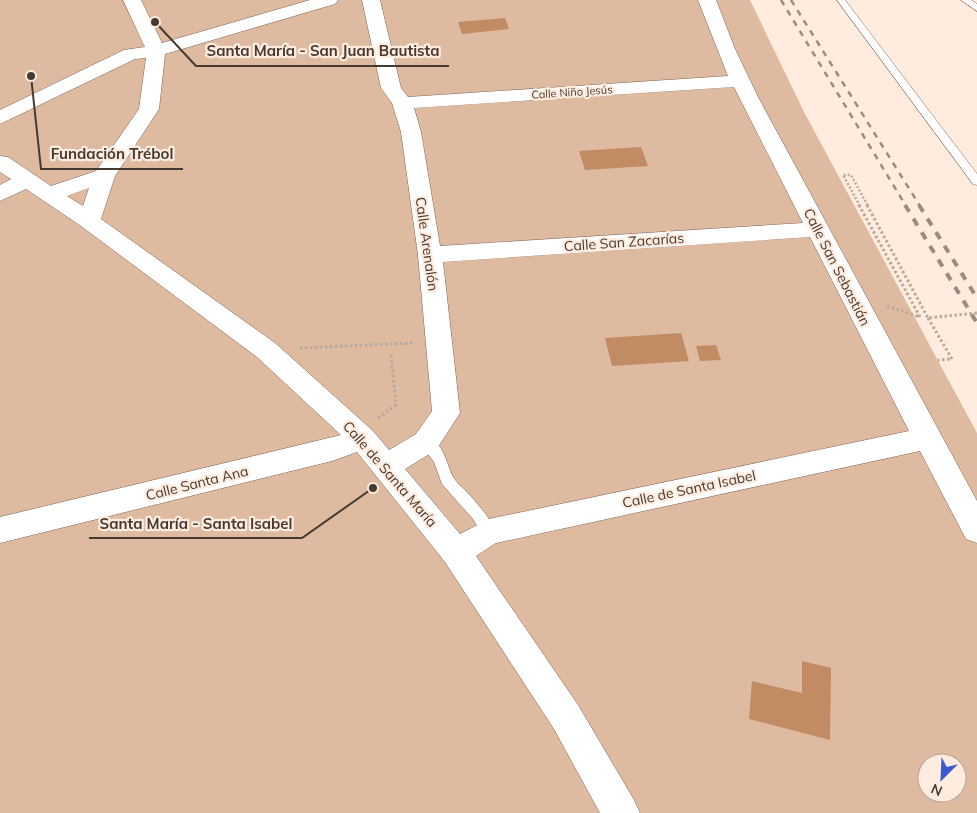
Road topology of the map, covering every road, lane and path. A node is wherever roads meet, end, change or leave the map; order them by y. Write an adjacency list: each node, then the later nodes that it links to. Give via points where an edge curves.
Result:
1 (132, 0): 8 (street)
2 (329, 0): 8 (street)
3 (371, 0): 10 (street, Calle Arenalón, via 391,88)
4 (707, 0): 9 (street, Calle San Sebastián)
5 (841, 0): 15 (lane)
6 (966, 0): 7 (lane)
7 (977, 8)
8 (156, 50): 11 (street, via 131,54); 13 (street, via 149,109)
9 (741, 81): 10 (street, Calle Niño Jesús); 19 (street, Calle San Sebastián)
10 (402, 102): 20 (street, Calle Arenalón, via 411,132)
11 (0, 118)
12 (0, 162): 14 (street, Calle de Santa María)
13 (104, 176): 17 (street); 18 (street)
14 (24, 180): 16 (street); 17 (street, Calle de Santa María)
15 (977, 182)
16 (0, 194)
17 (47, 194): 18 (street, Calle de Santa María)
18 (90, 221): 25 (street, Calle de Santa María)
19 (818, 230): 20 (street, Calle San Zacarías); 29 (street, Calle San Sebastián)
20 (430, 256): 24 (street, Calle Arenalón)
21 (977, 314): 23 (path, bridge)
22 (920, 318): 23 (path, bridge, via 843,175 851,175)
23 (928, 318): 27 (path, via 952,359)
24 (440, 344): 25 (path, via 388,343); 30 (street, Calle Arenalón, via 446,414)
25 (266, 350): 28 (street, Calle de Santa María)
26 (391, 354): 28 (path, via 396,405)
27 (938, 360)
28 (370, 429): 31 (street, Calle de Santa María); 32 (street, Calle Santa Ana, via 332,450)
29 (927, 438): 33 (street, Calle San Sebastián); 34 (street, Calle de Santa Isabel)
30 (426, 442): 31 (street, Calle Arenalón); 34 (lane, via 441,460 447,480 478,515)
31 (386, 466): 35 (street, Calle de Santa María)
32 (0, 530)
33 (977, 530)
34 (488, 532): 35 (street, Calle de Santa Isabel)
35 (456, 552): 36 (street, Calle de Santa María, via 566,717)
36 (621, 813)

